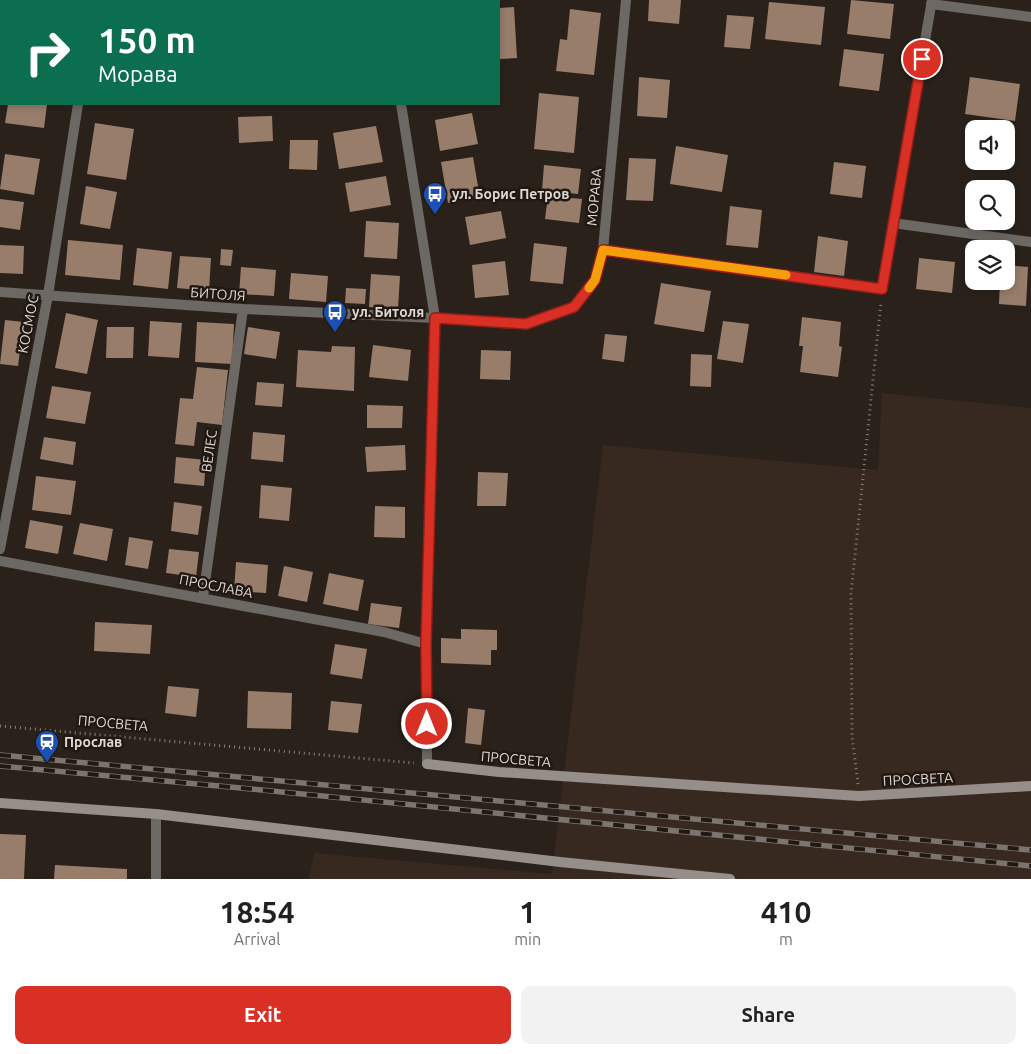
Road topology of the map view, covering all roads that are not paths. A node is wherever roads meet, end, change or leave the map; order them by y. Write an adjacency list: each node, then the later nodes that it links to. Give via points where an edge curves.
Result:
1 (626, 0): 8 (street, МОРАВА)
2 (931, 2): 3 (street); 6 (street)
3 (1031, 17)
4 (78, 105): 10 (street, КОСМОС)
5 (401, 105): 12 (street)
6 (893, 224): 7 (street); 8 (street, via 882,289)
7 (1031, 242)
8 (603, 250): 12 (street, МОРАВА, via 595,280 574,307 526,324)
9 (0, 292): 10 (street, БИТОЛЯ)
10 (48, 295): 11 (street, БИТОЛЯ); 13 (street, КОСМОС)
11 (243, 309): 12 (street, БИТОЛЯ); 15 (street, ВЕЛЕС)
12 (435, 318): 16 (street)
13 (0, 549)
14 (0, 561): 15 (street, ПРОСЛАВА)
15 (203, 597): 16 (street, ПРОСЛАВА, via 384,632)
16 (426, 644): 17 (street, ПРОСВЕТА, via 427,764 499,772 859,796)
17 (1031, 786)
18 (0, 803): 19 (street)
19 (156, 814): 20 (street); 21 (street)
20 (156, 879)
21 (730, 879)

